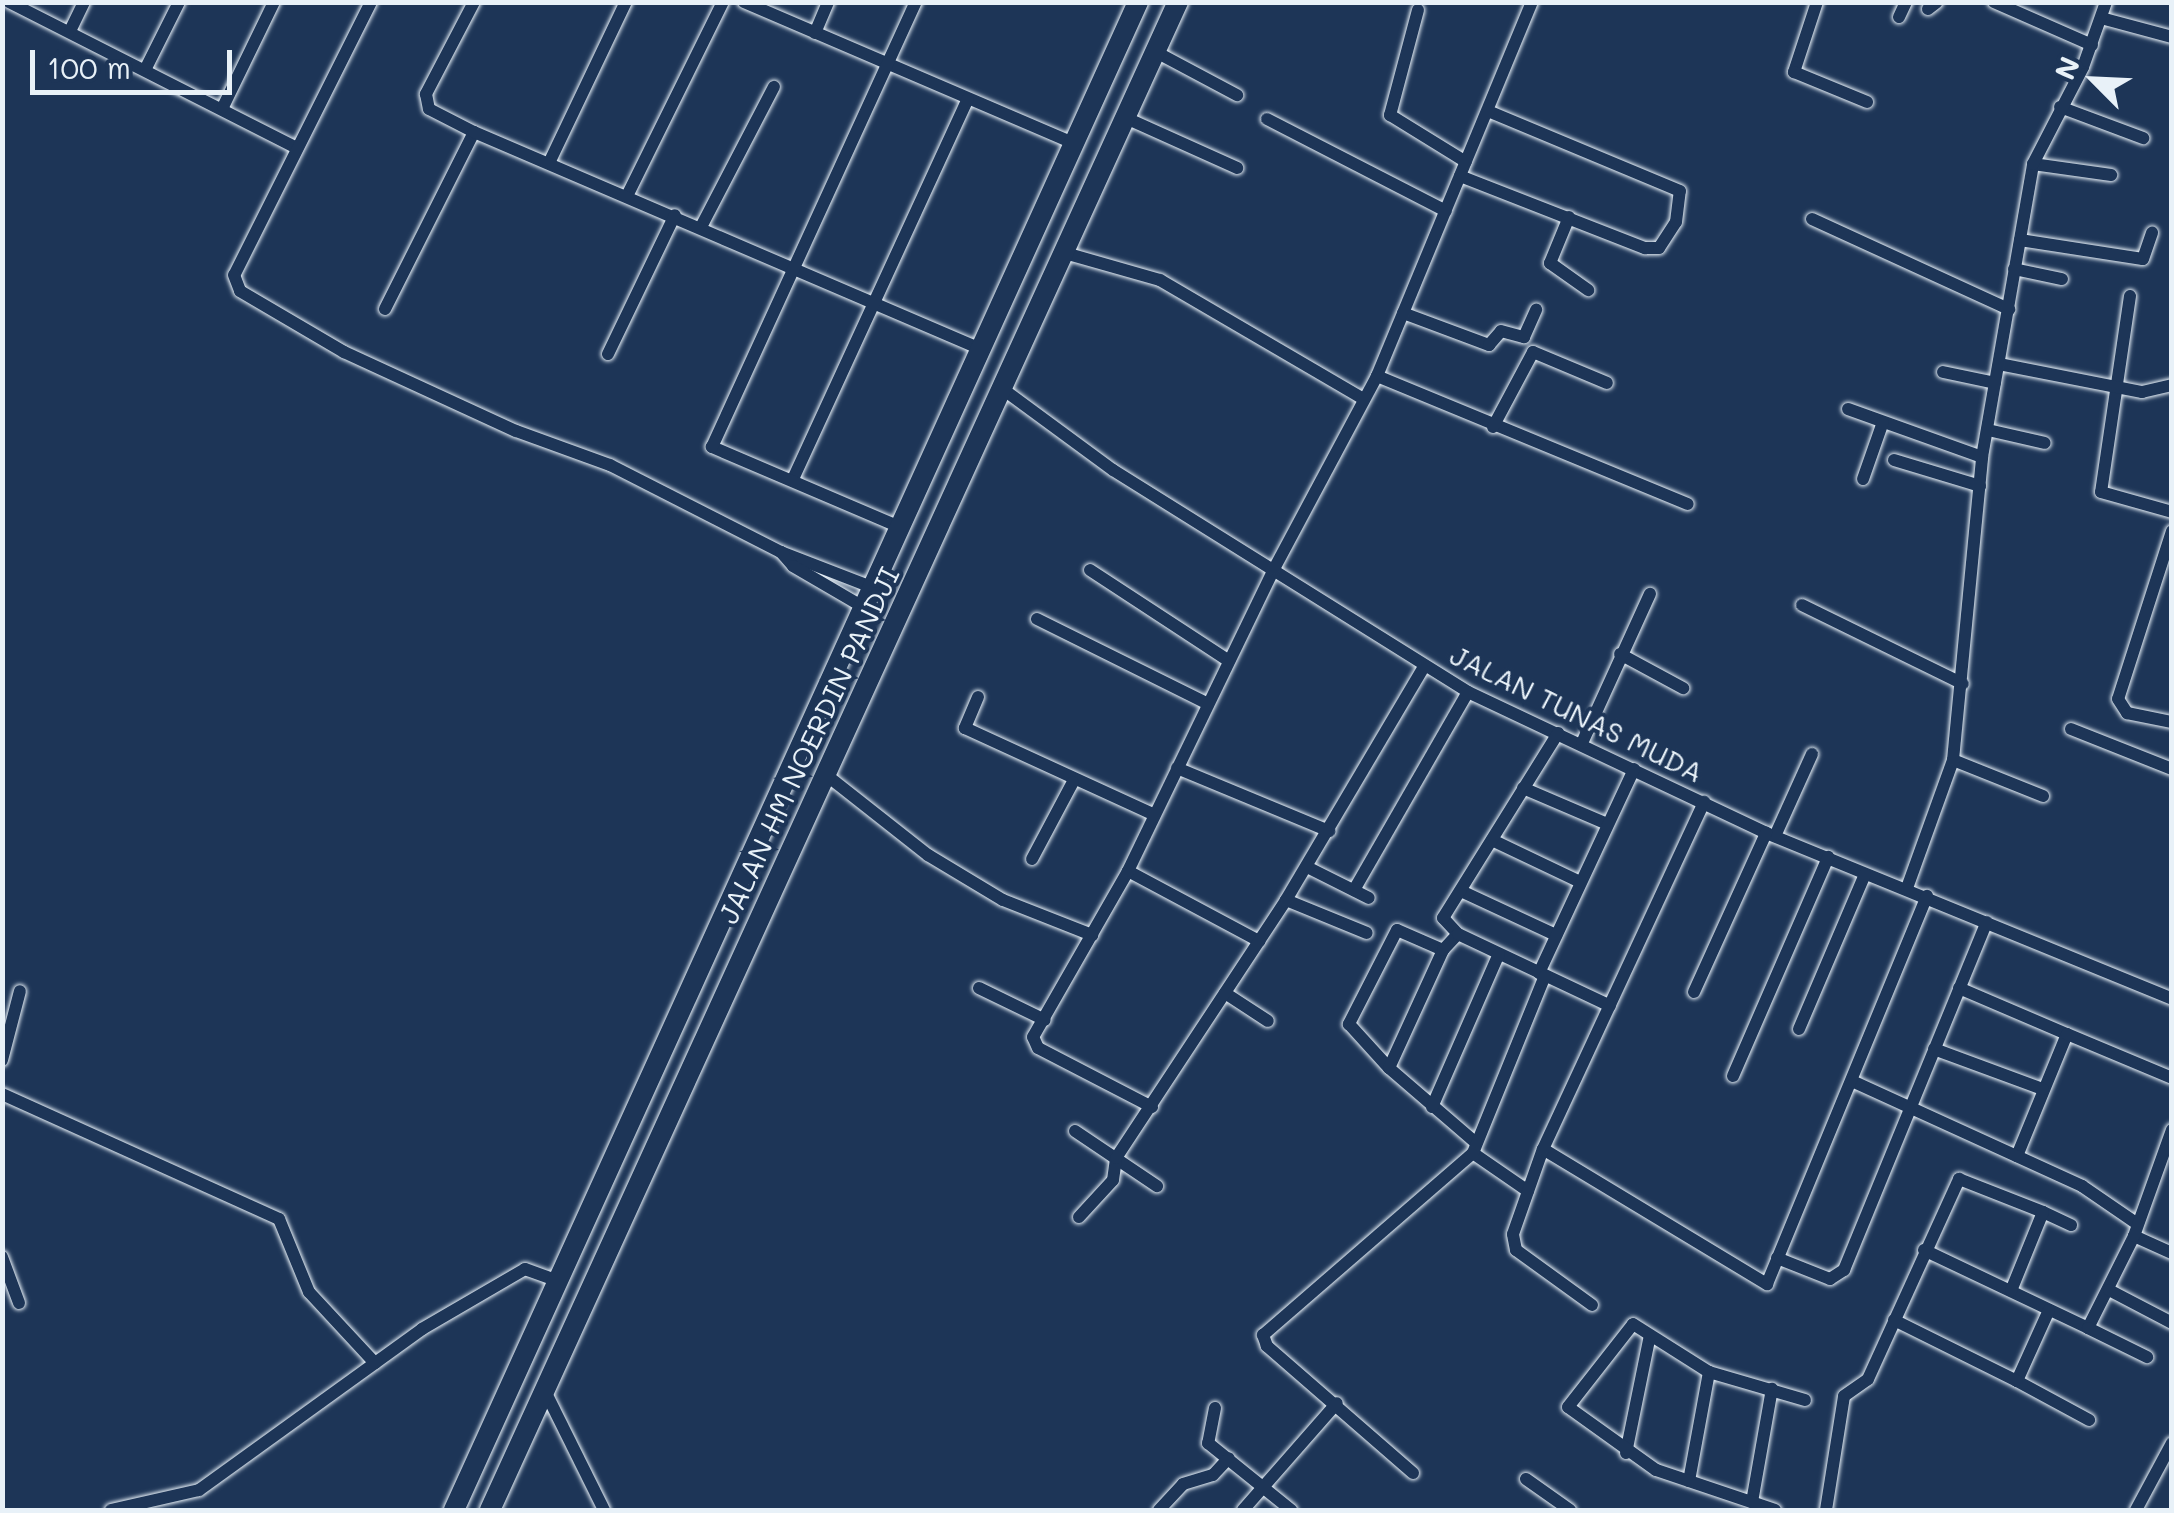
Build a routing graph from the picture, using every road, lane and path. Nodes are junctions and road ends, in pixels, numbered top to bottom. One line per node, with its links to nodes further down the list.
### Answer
1 (9, 2): 22 (street)
2 (84, 2): 22 (street)
3 (179, 2): 28 (street)
4 (274, 2): 34 (street)
5 (371, 2): 41 (street)
6 (474, 2): 38 (street)
7 (626, 2): 42 (street)
8 (722, 2): 48 (street)
9 (744, 2): 23 (street)
10 (828, 2): 23 (street)
11 (916, 2): 27 (street)
12 (1138, 2): 40 (main road, JALAN HM NOERDIN PANDJI)
13 (1178, 2): 26 (main road, JALAN HM NOERDIN PANDJI)
14 (1532, 2): 35 (street)
15 (1817, 2): 32 (street)
16 (1906, 2): 20 (street)
17 (1994, 2): 25 (street)
18 (2106, 2): 21 (street)
19 (1418, 10): 43 (street)
20 (1899, 17)
21 (2100, 18): 24 (street); 25 (street)
22 (70, 32): 28 (street)
23 (815, 33): 27 (street)
24 (2172, 37)
25 (2092, 45): 33 (street)
26 (1156, 52): 30 (street); 36 (main road, JALAN HM NOERDIN PANDJI)
27 (888, 64): 31 (street); 58 (street)
28 (146, 68): 34 (street)
29 (774, 87): 53 (street)
30 (1237, 95)
31 (968, 100): 40 (street); 62 (street)
32 (1867, 102)
33 (2060, 107): 39 (street); 44 (street)
34 (223, 108): 41 (street)
35 (1488, 111): 43 (street); 51 (street)
36 (1126, 118): 45 (street); 56 (main road, JALAN HM NOERDIN PANDJI)
37 (1267, 120): 49 (street)
38 (474, 132): 42 (street); 63 (street)
39 (2143, 138)
40 (1075, 144): 67 (main road, JALAN HM NOERDIN PANDJI)
41 (297, 148): 92 (street)
42 (550, 161): 48 (street)
43 (1466, 162): 47 (street)
44 (2032, 164): 46 (street); 55 (street)
45 (1238, 168)
46 (2110, 174)
47 (1460, 176): 49 (street); 51 (street)
48 (628, 194): 50 (street)
49 (1446, 211): 66 (street)
50 (675, 215): 53 (street); 68 (street)
51 (1569, 217): 60 (street)
52 (1812, 219): 64 (street)
53 (701, 227): 58 (street)
54 (2152, 233): 55 (street)
55 (2020, 240): 57 (street)
56 (1065, 253): 76 (main road, JALAN HM NOERDIN PANDJI); 77 (street)
57 (2014, 269): 59 (street); 64 (street)
58 (793, 271): 62 (street); 85 (street)
59 (2062, 279)
60 (1588, 290)
61 (2130, 296): 75 (street)
62 (870, 303): 67 (street); 85 (street)
63 (385, 309)
64 (2009, 309): 69 (street)
65 (1536, 310): 66 (street)
66 (1403, 314): 71 (street)
67 (983, 350): 90 (main road, JALAN HM NOERDIN PANDJI)
68 (608, 354)
69 (1999, 364): 72 (street); 75 (street)
70 (1943, 372): 72 (street)
71 (1377, 376): 77 (street); 80 (street)
72 (1995, 383): 81 (street)
73 (1607, 384): 80 (street)
74 (2172, 385): 75 (street)
75 (2117, 389): 89 (street)
76 (1004, 390): 94 (street, JALAN TUNAS MUDA); 118 (main road, JALAN HM NOERDIN PANDJI)
77 (1364, 399): 94 (street)
78 (1848, 409): 79 (street)
79 (1884, 422): 83 (street); 86 (street)
80 (1493, 427): 88 (street)
81 (1988, 430): 82 (street); 83 (street)
82 (2046, 443)
83 (1982, 457): 87 (street)
84 (1894, 460): 87 (street)
85 (793, 478): 90 (street)
86 (1863, 478)
87 (1980, 486): 104 (street)
88 (1688, 504)
89 (2172, 512)
90 (902, 528): 96 (main road, JALAN HM NOERDIN PANDJI)
91 (2172, 531): 93 (street)
92 (781, 552): 96 (street); 99 (street)
93 (2169, 554): 109 (street)
94 (1274, 569): 102 (street); 103 (street, JALAN TUNAS MUDA)
95 (1090, 570): 102 (street)
96 (874, 588): 99 (main road, JALAN HM NOERDIN PANDJI)
97 (1650, 594): 101 (street)
98 (1802, 606): 104 (street)
99 (865, 608): 187 (main road, JALAN HM NOERDIN PANDJI)
100 (1037, 619): 108 (street)
101 (1620, 654): 105 (street); 112 (street)
102 (1228, 661): 108 (street)
103 (1424, 667): 106 (street, JALAN TUNAS MUDA); 125 (street)
104 (1964, 684): 114 (street)
105 (1682, 688)
106 (1468, 692): 111 (street, JALAN TUNAS MUDA); 135 (street)
107 (978, 697): 119 (street)
108 (1208, 704): 115 (street)
109 (2172, 722)
110 (2071, 729): 116 (street)
111 (1558, 733): 112 (street, JALAN TUNAS MUDA); 120 (street)
112 (1582, 742): 117 (street, JALAN TUNAS MUDA)
113 (1812, 754): 126 (street)
114 (1952, 760): 121 (street); 134 (street)
115 (1176, 768): 123 (street); 125 (street)
116 (2172, 769)
117 (1634, 770): 122 (street, JALAN TUNAS MUDA); 124 (street)
118 (824, 774): 143 (street); 202 (main road, JALAN HM NOERDIN PANDJI)
119 (1072, 782): 123 (street); 129 (street)
120 (1523, 788): 124 (street); 127 (street)
121 (2043, 796)
122 (1704, 802): 126 (street, JALAN TUNAS MUDA); 155 (street)
123 (1153, 814): 131 (street)
124 (1607, 824): 133 (street)
125 (1329, 831): 130 (street)
126 (1770, 834): 128 (street, JALAN TUNAS MUDA); 152 (street)
127 (1492, 840): 133 (street); 136 (street)
128 (1828, 857): 132 (street, JALAN TUNAS MUDA); 163 (street)
129 (1032, 859)
130 (1307, 867): 135 (street); 139 (street)
131 (1128, 871): 143 (street); 145 (street)
132 (1865, 874): 134 (street, JALAN TUNAS MUDA); 158 (street)
133 (1580, 882): 144 (street)
134 (1908, 888): 137 (street, JALAN TUNAS MUDA)
135 (1354, 890): 138 (street)
136 (1461, 891): 142 (street); 144 (street)
137 (1927, 896): 140 (street, JALAN TUNAS MUDA); 165 (street)
138 (1368, 898)
139 (1286, 900): 141 (street); 145 (street)
140 (1987, 922): 150 (street); 154 (street, JALAN TUNAS MUDA)
141 (1367, 933)
142 (1458, 934): 146 (street); 147 (street)
143 (1092, 935): 156 (street)
144 (1556, 935): 148 (street)
145 (1259, 941): 153 (street)
146 (1443, 950): 162 (street); 162 (street)
147 (1499, 954): 148 (street); 170 (street)
148 (1542, 975): 155 (street); 173 (street)
149 (979, 988): 156 (street)
150 (1959, 988): 159 (street); 160 (street)
151 (20, 991): 161 (street)
152 (1694, 992)
153 (1225, 994): 157 (street); 169 (street)
154 (2172, 999)
155 (1610, 1006): 174 (street)
156 (1045, 1020): 169 (street)
157 (1268, 1021)
158 (1799, 1029)
159 (2067, 1034): 164 (street); 166 (street)
160 (1934, 1049): 166 (street); 168 (street)
161 (2, 1060)
162 (1389, 1068): 170 (street)
163 (1733, 1076)
164 (2172, 1078)
165 (1852, 1081): 168 (street); 186 (street)
166 (2044, 1090): 175 (street)
167 (2, 1094): 198 (street)
168 (1911, 1106): 175 (street); 186 (street)
169 (1152, 1107): 176 (street)
170 (1432, 1107): 173 (street)
171 (2172, 1130): 182 (street)
172 (1075, 1131): 176 (street)
173 (1474, 1148): 178 (street); 204 (street)
174 (1544, 1149): 178 (street); 186 (street)
175 (2016, 1156): 182 (street)
176 (1116, 1158): 177 (street); 180 (street)
177 (1157, 1186)
178 (1528, 1191): 191 (street)
179 (2044, 1212): 181 (street); 183 (street); 189 (street)
180 (1080, 1217)
181 (2072, 1225)
182 (2135, 1230): 184 (street); 188 (street)
183 (1924, 1250): 189 (street); 193 (street)
184 (2172, 1253)
185 (2, 1257): 190 (street)
186 (1777, 1258)
187 (558, 1281): 198 (street); 216 (main road, JALAN HM NOERDIN PANDJI)
188 (2109, 1290): 194 (street); 195 (street)
189 (2011, 1291): 192 (street)
190 (19, 1303)
191 (1592, 1305)
192 (2049, 1310): 195 (street); 200 (street)
193 (1894, 1320): 200 (street); 224 (street)
194 (2172, 1323)
195 (2088, 1328): 197 (street)
196 (1650, 1335): 199 (street); 208 (street); 208 (street)
197 (2147, 1358)
198 (375, 1362): 215 (street)
199 (1709, 1372): 201 (street); 212 (street)
200 (2016, 1381): 206 (street)
201 (1772, 1389): 203 (street); 214 (street)
202 (544, 1390): 217 (main road, JALAN HM NOERDIN PANDJI); 218 (street)
203 (1805, 1400)
204 (1337, 1403): 210 (street); 213 (street)
205 (1215, 1408): 209 (street)
206 (2088, 1420)
207 (2170, 1451): 225 (street)
208 (1626, 1453): 212 (street)
209 (1229, 1458): 213 (street); 219 (street)
210 (1414, 1473)
211 (1526, 1480): 222 (street)
212 (1689, 1481): 214 (street)
213 (1266, 1484): 220 (street); 221 (street)
214 (1752, 1502): 223 (street)
215 (111, 1510)
216 (454, 1510)
217 (490, 1510)
218 (604, 1510)
219 (1159, 1510)
220 (1244, 1510)
221 (1291, 1510)
222 (1570, 1510)
223 (1775, 1510)
224 (1826, 1510)
225 (2136, 1510)

